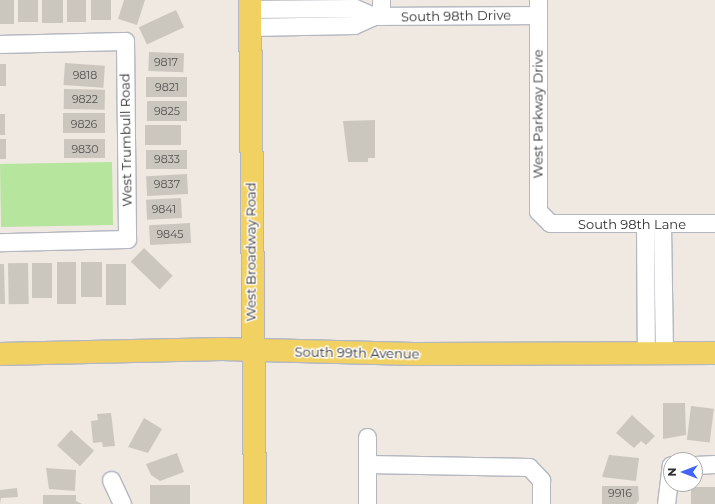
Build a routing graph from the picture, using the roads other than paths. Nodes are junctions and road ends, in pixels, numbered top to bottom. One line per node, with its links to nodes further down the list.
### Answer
1 (538, 7): 2 (street, South 98th Drive); 5 (street, West Parkway Drive)
2 (378, 11): 3 (street, South 98th Drive)
3 (250, 12): 10 (main road, West Broadway Road)
4 (0, 44): 9 (street, West Trumbull Road)
5 (550, 223): 7 (street, South 98th Lane)
6 (715, 223): 8 (street, South 98th Lane)
7 (645, 225): 8 (street, South 98th Lane); 13 (street)
8 (662, 225): 13 (street)
9 (0, 242)
10 (252, 350): 12 (main road, South 99th Avenue); 13 (main road, South 99th Avenue); 21 (main road, West Broadway Road)
11 (715, 353): 13 (main road, South 99th Avenue)
12 (0, 354)
13 (655, 354)
14 (367, 437): 15 (street)
15 (367, 464): 22 (street); 23 (street)
16 (715, 464): 17 (street)
17 (703, 465)
18 (111, 480): 20 (street)
19 (668, 492): 24 (street)
20 (122, 504)
21 (255, 504)
22 (367, 504)
23 (541, 504)
24 (666, 504)

